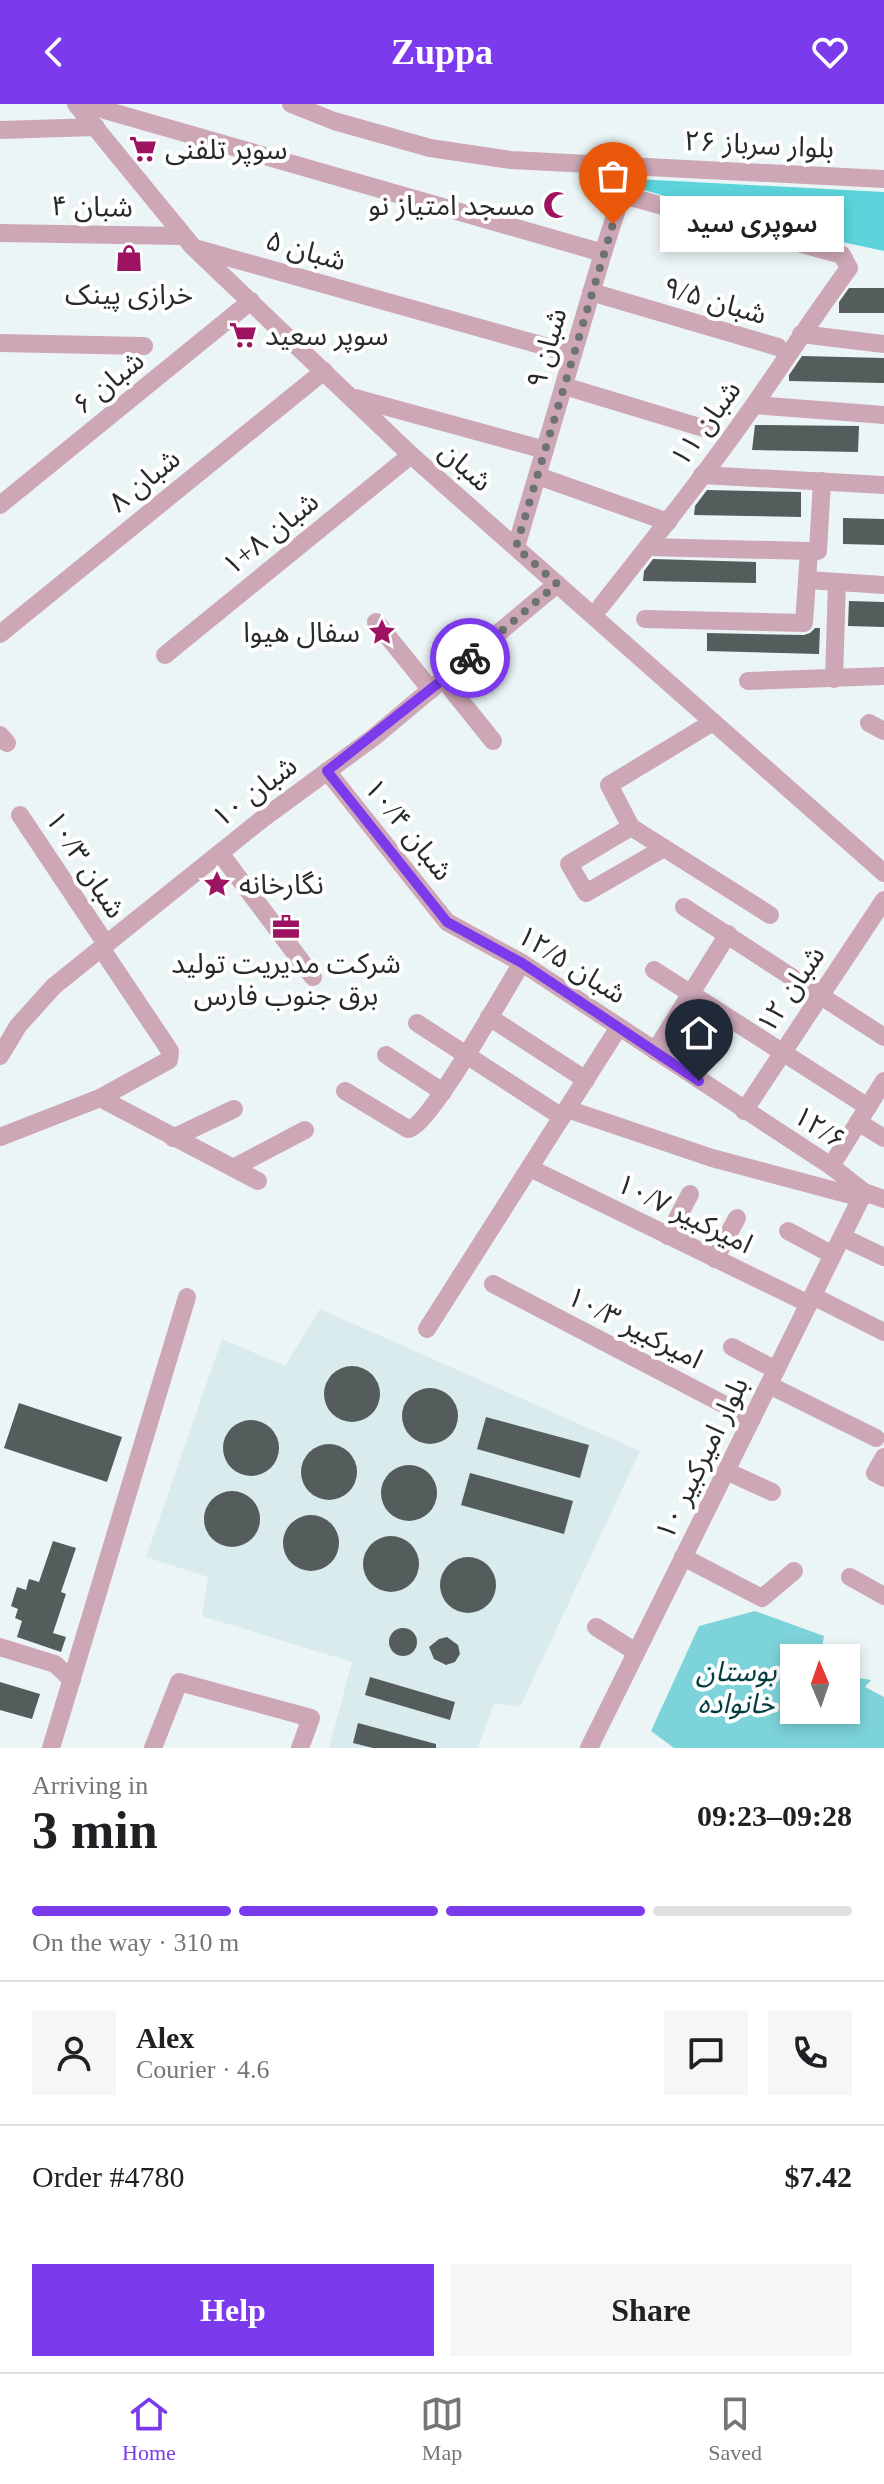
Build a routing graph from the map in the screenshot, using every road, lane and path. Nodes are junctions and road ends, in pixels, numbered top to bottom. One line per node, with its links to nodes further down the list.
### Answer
1 (76, 104): 4 (street, شبان)
2 (84, 104): 11 (street)
3 (291, 104): 6 (street, ۲۶ بلوار سرباز)
4 (96, 127): 5 (street); 10 (street, شبان)
5 (0, 130)
6 (631, 166): 7 (street, ۲۶ بلوار سرباز); 8 (street, ۹ شبان)
7 (884, 179)
8 (623, 195): 11 (street, ۹ شبان); 14 (street, ۱۱ شبان)
9 (0, 233): 10 (street, ۴ شبان)
10 (188, 241): 13 (street, شبان); 19 (street, ۵ شبان)
11 (603, 253): 12 (street, ۹ شبان)
12 (591, 292): 18 (street, ۹/۵ شبان); 19 (street, ۹ شبان)
13 (251, 301): 20 (street, شبان); 32 (street, ۶ شبان)
14 (801, 334): 16 (street); 23 (street, ۱۱ شبان)
15 (0, 343): 17 (street)
16 (884, 344)
17 (144, 346)
18 (778, 347)
19 (573, 354): 21 (street, ۹ شبان)
20 (324, 371): 22 (street, شبان); 44 (street, ۸ شبان)
21 (564, 386): 25 (street); 26 (street, ۹ شبان)
22 (352, 397): 26 (street); 27 (street, شبان)
23 (754, 405): 24 (street); 28 (street, ۱۱ شبان)
24 (884, 415)
25 (713, 431)
26 (545, 450): 29 (street, ۹ شبان)
27 (411, 455): 34 (street, شبان); 45 (street, ۱+۸ شبان)
28 (702, 475): 30 (street); 33 (street, ۱۱ شبان)
29 (538, 476): 33 (street); 34 (street, ۹ شبان)
30 (822, 481): 31 (street); 36 (street)
31 (884, 485)
32 (1, 503)
33 (668, 522): 35 (street, ۱۱ شبان)
34 (516, 547): 39 (street, شبان)
35 (648, 547): 36 (street); 41 (street, ۱۱ شبان)
36 (809, 551): 37 (street)
37 (807, 580): 38 (street); 42 (street)
38 (837, 582): 40 (street); 47 (street)
39 (557, 584): 49 (street, ۱۰ شبان); 50 (street, شبان)
40 (884, 585)
41 (601, 606)
42 (645, 619)
43 (376, 622): 49 (street)
44 (0, 634)
45 (165, 655)
46 (884, 676): 47 (street)
47 (834, 679): 48 (street)
48 (748, 681)
49 (438, 685): 51 (street); 52 (street, ۱۰ شبان)
50 (713, 722): 54 (street); 58 (street, شبان)
51 (493, 741)
52 (327, 771): 57 (street, ۱۰ شبان); 62 (street, ۱۰/۴ شبان)
53 (20, 815): 64 (street, ۱۰/۳ شبان)
54 (631, 827): 56 (street); 56 (street)
55 (884, 847): 58 (street)
56 (664, 848): 61 (street)
57 (220, 853): 64 (street, ۱۰ شبان); 67 (street)
58 (879, 869)
59 (884, 900): 69 (street, ۱۲ شبان)
60 (684, 907): 63 (street)
61 (770, 915)
62 (447, 922): 65 (street, ۱۲/۵ شبان)
63 (728, 934): 68 (street); 69 (street)
64 (103, 946): 78 (street, ۱۰ شبان); 83 (street, ۱۰/۳ شبان)
65 (522, 963): 70 (street); 72 (street, ۱۲/۵ شبان)
66 (654, 970): 68 (street)
67 (313, 977)
68 (692, 994): 74 (street); 75 (street)
69 (820, 995): 73 (street); 75 (street, ۱۲ شبان)
70 (489, 1017): 76 (street); 79 (street)
71 (417, 1023): 76 (street)
72 (619, 1027): 74 (street, ۱۲/۵ شبان); 79 (street)
73 (884, 1037)
74 (655, 1051): 85 (street, ۱۲/۵ شبان)
75 (781, 1052): 85 (street, ۱۲ شبان); 87 (street)
76 (466, 1054): 82 (street); 86 (street)
77 (386, 1055): 82 (street)
78 (0, 1056)
79 (586, 1080): 86 (street)
80 (883, 1086): 87 (street)
81 (345, 1091): 82 (street)
82 (443, 1092)
83 (100, 1098): 89 (street); 90 (street)
84 (234, 1109): 90 (street)
85 (744, 1111): 92 (street, ۱۲/۶)
86 (564, 1113): 97 (street); 109 (street)
87 (863, 1114): 91 (street); 92 (street)
88 (305, 1130): 93 (street)
89 (0, 1137)
90 (173, 1138): 93 (street)
91 (884, 1138)
92 (831, 1166): 97 (street, ۱۲/۶)
93 (233, 1168): 95 (street)
94 (536, 1171): 101 (street, ۱۰/۷ امیرکبیر)
95 (258, 1181)
96 (690, 1194): 101 (street)
97 (863, 1195): 98 (street); 102 (street, ۱۰ بلوار امیرکبیر)
98 (884, 1199)
99 (737, 1218): 105 (street)
100 (788, 1231): 103 (street)
101 (668, 1236): 105 (street, ۱۰/۷ امیرکبیر)
102 (842, 1237): 103 (street, ۱۰ بلوار امیرکبیر); 104 (street)
103 (833, 1255): 108 (street, ۱۰ بلوار امیرکبیر)
104 (884, 1257)
105 (715, 1259): 108 (street, ۱۰/۷ امیرکبیر)
106 (493, 1284): 113 (street, ۱۰/۳ امیرکبیر)
107 (187, 1297): 124 (street)
108 (811, 1300): 110 (street, ۱۰/۷ امیرکبیر); 112 (street, ۱۰ بلوار امیرکبیر)
109 (427, 1329)
110 (884, 1332)
111 (732, 1347): 112 (street)
112 (772, 1377): 113 (street, ۱۰ بلوار امیرکبیر); 114 (street)
113 (752, 1419): 115 (street, ۱۰ بلوار امیرکبیر)
114 (876, 1438)
115 (726, 1471): 116 (street); 117 (street, ۱۰ بلوار امیرکبیر)
116 (772, 1492)
117 (683, 1557): 118 (street); 123 (street, ۱۰ بلوار امیرکبیر)
118 (794, 1571)
119 (850, 1577): 120 (street)
120 (884, 1596)
121 (596, 1627): 123 (street)
122 (0, 1647): 124 (street)
123 (636, 1652): 128 (street, ۱۰ بلوار امیرکبیر)
124 (72, 1680): 125 (street)
125 (51, 1748)
126 (153, 1748): 127 (street)
127 (300, 1748)
128 (589, 1748)

